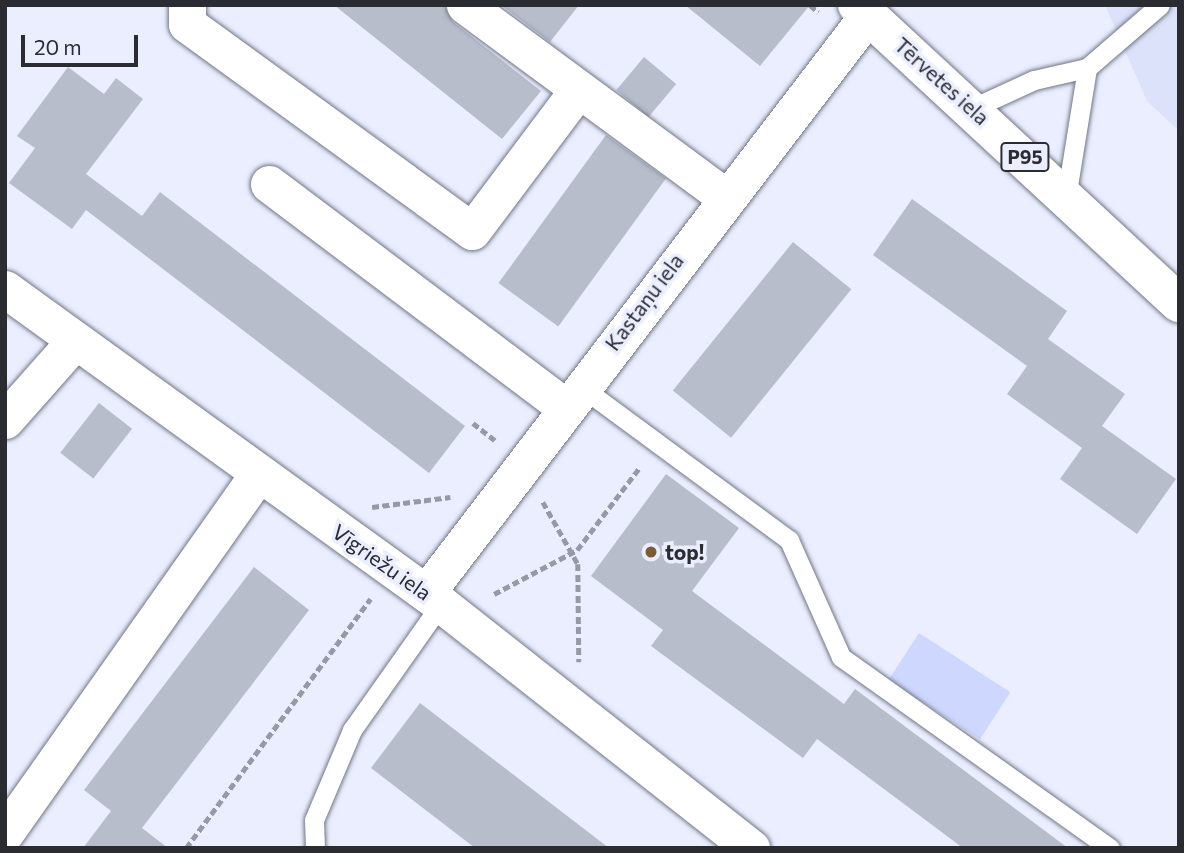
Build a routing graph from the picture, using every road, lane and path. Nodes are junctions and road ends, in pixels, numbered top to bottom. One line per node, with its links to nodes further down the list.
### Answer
1 (187, 5): 6 (street)
2 (465, 5): 6 (street)
3 (1160, 5): 5 (lane)
4 (862, 10): 7 (main road, Tērvetes iela / P95); 9 (street, Kastaņu iela)
5 (1087, 68): 7 (lane); 10 (lane)
6 (579, 90): 9 (street)
7 (973, 108): 10 (main road, Tērvetes iela / P95)
8 (269, 184): 14 (street)
9 (724, 196): 14 (street, Kastaņu iela)
10 (1066, 198): 12 (main road, Tērvetes iela / P95)
11 (5, 289): 13 (street, Vīgriežu iela)
12 (1179, 303)
13 (75, 341): 15 (street); 17 (street, Vīgriežu iela)
14 (572, 396): 16 (lane); 18 (street, Kastaņu iela)
15 (5, 420)
16 (658, 444): 20 (path); 29 (lane)
17 (258, 475): 21 (street, Vīgriežu iela); 25 (street)
18 (519, 489): 19 (path); 20 (path); 23 (street, Kastaņu iela)
19 (362, 510)
20 (573, 552): 22 (path); 24 (path)
21 (393, 569): 23 (street, Vīgriežu iela); 26 (path)
22 (494, 594)
23 (434, 598): 27 (lane); 28 (street, Vīgriežu iela)
24 (579, 663)
25 (5, 833)
26 (186, 848)
27 (315, 848)
28 (751, 848)
29 (1110, 848)

